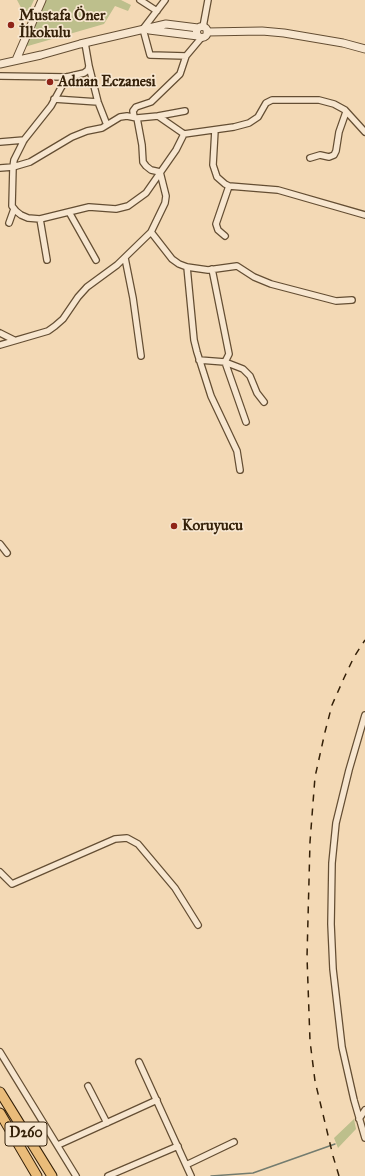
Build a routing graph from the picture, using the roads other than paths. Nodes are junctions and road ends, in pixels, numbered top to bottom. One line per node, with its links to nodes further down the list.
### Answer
1 (42, 0): 11 (street)
2 (140, 0): 5 (street)
3 (165, 0): 5 (street)
4 (208, 0): 7 (street)
5 (157, 10): 6 (street)
6 (143, 29): 7 (street); 8 (street); 10 (street)
7 (202, 32): 9 (street); 10 (street)
8 (85, 43): 11 (street); 13 (street)
9 (365, 49)
10 (186, 56): 21 (street)
11 (16, 60): 12 (street)
12 (0, 64)
13 (89, 66): 15 (street); 17 (street)
14 (0, 76): 15 (street)
15 (66, 77): 16 (street)
16 (54, 99): 17 (street); 26 (street)
17 (98, 102): 22 (street)
18 (185, 111): 20 (street)
19 (346, 112): 23 (street); 24 (street); 28 (street)
20 (158, 116): 21 (street); 25 (street)
21 (136, 117): 22 (street); 31 (street)
22 (108, 125): 29 (street)
23 (215, 130): 25 (street); 32 (street)
24 (365, 132)
25 (184, 134): 31 (street)
26 (24, 140): 27 (street); 29 (street)
27 (0, 142)
28 (310, 158)
29 (13, 167): 30 (street); 33 (street)
30 (0, 168)
31 (160, 172): 34 (street); 38 (street)
32 (229, 186): 35 (street); 39 (street)
33 (14, 208): 36 (street); 37 (street)
34 (69, 212): 36 (street); 42 (street)
35 (365, 214)
36 (40, 220): 41 (street)
37 (9, 223)
38 (151, 232): 40 (street); 43 (street)
39 (225, 236)
40 (125, 258): 47 (street); 49 (street)
41 (47, 260)
42 (96, 260)
43 (187, 268): 44 (street); 50 (street)
44 (212, 269): 45 (street); 51 (street)
45 (352, 300)
46 (0, 333): 47 (street)
47 (14, 340): 48 (street)
48 (0, 345)
49 (141, 356)
50 (199, 360): 51 (street); 54 (street)
51 (225, 362): 52 (street); 53 (street)
52 (264, 402)
53 (246, 422)
54 (240, 470)
55 (0, 544): 56 (street)
56 (7, 553)
57 (365, 715): 67 (street)
58 (0, 872): 59 (street)
59 (198, 925)
60 (0, 1052): 71 (street)
61 (139, 1062): 64 (street)
62 (88, 1086): 68 (street)
63 (0, 1092): 75 (highway, D260)
64 (157, 1100): 68 (street); 72 (street)
65 (365, 1110): 67 (street)
66 (0, 1113): 74 (highway, D260)
67 (359, 1119): 69 (street)
68 (107, 1122): 71 (street)
69 (365, 1138)
70 (234, 1142): 73 (street)
71 (58, 1146): 76 (street)
72 (178, 1146): 73 (street); 77 (street)
73 (186, 1165): 78 (street)
74 (37, 1176)
75 (52, 1176)
76 (76, 1176)
77 (108, 1176)
78 (191, 1176)

